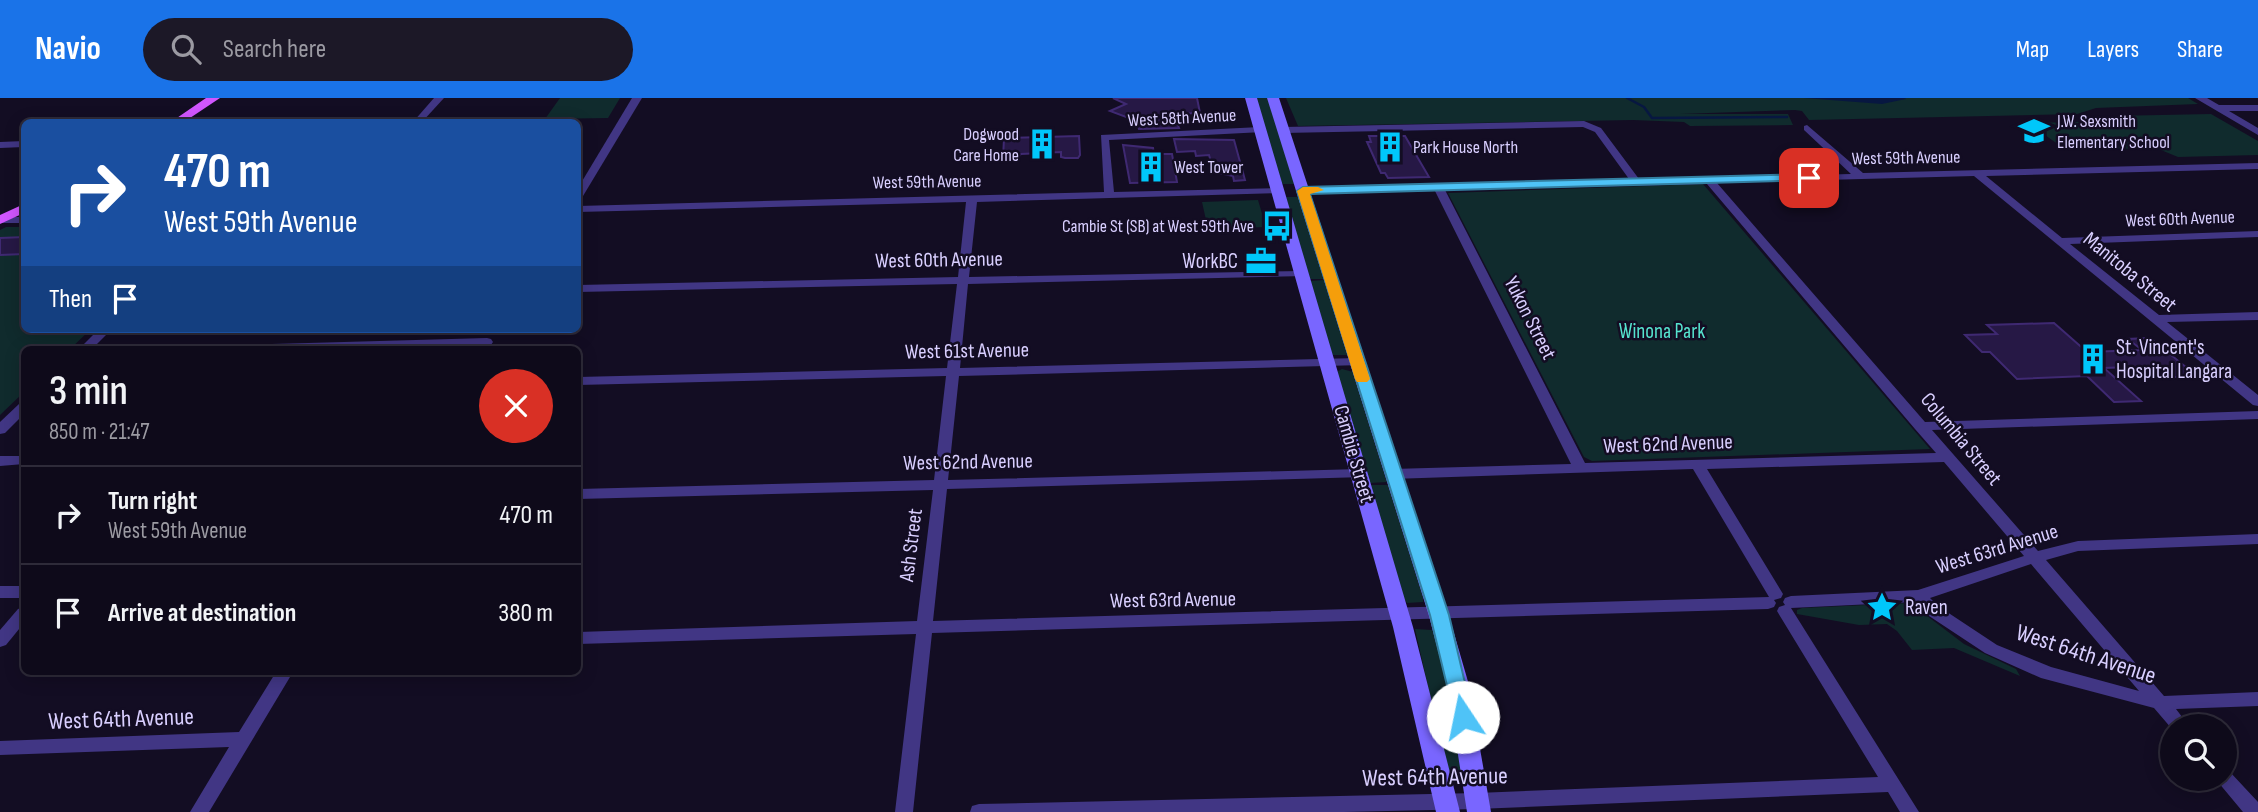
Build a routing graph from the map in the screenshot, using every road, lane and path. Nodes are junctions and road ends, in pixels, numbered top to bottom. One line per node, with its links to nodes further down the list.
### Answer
1 (214, 98): 9 (main road)
2 (439, 98): 10 (street)
3 (637, 98): 23 (street)
4 (1251, 98): 12 (main road, Cambie Street)
5 (1273, 98): 13 (main road, Cambie Street)
6 (2200, 98): 7 (street)
7 (2218, 108): 8 (street); 14 (street)
8 (2258, 108)
9 (182, 119)
10 (420, 119)
11 (1807, 128): 19 (street)
12 (1261, 130): 24 (main road, Cambie Street); 25 (street, West 58th Avenue)
13 (1283, 130): 21 (street); 24 (main road, Cambie Street)
14 (2258, 132)
15 (0, 145): 16 (street)
16 (21, 145)
17 (2258, 166): 18 (street, West 59th Avenue)
18 (1977, 173): 19 (street, West 59th Avenue); 32 (street, Manitoba Street)
19 (1860, 176): 20 (street, West 59th Avenue)
20 (1709, 180): 21 (street, West 59th Avenue); 47 (street, Columbia Street)
21 (1637, 183): 22 (street, West 59th Avenue)
22 (1439, 188): 24 (street, West 59th Avenue); 53 (street, Yukon Street)
23 (581, 191)
24 (1286, 191): 25 (street, West 59th Avenue); 33 (main road, Cambie Street); 40 (main road, Cambie Street)
25 (1109, 195): 26 (street, West 59th Avenue)
26 (971, 199): 27 (street, West 59th Avenue); 34 (street, Ash Street)
27 (581, 209)
28 (21, 210): 29 (main road)
29 (0, 220): 30 (street)
30 (21, 220)
31 (2258, 234): 32 (street, West 60th Avenue)
32 (2061, 240): 37 (street, Manitoba Street)
33 (1302, 274): 34 (street, West 60th Avenue); 41 (main road, Cambie Street)
34 (964, 279): 35 (street, West 60th Avenue); 42 (street, Ash Street)
35 (581, 289)
36 (2258, 316): 37 (street)
37 (2156, 318): 44 (street, Manitoba Street)
38 (102, 333): 39 (street)
39 (88, 346)
40 (1357, 362): 41 (street, West 61st Avenue); 55 (main road, Cambie Street)
41 (1328, 363): 42 (street, West 61st Avenue); 54 (main road, Cambie Street)
42 (954, 370): 43 (street, West 61st Avenue); 56 (street, Ash Street)
43 (581, 381)
44 (2258, 402)
45 (21, 410): 48 (street)
46 (2258, 415): 47 (street)
47 (1920, 426): 49 (street, Columbia Street)
48 (0, 430)
49 (1945, 457): 52 (street, West 62nd Avenue); 59 (street, Columbia Street)
50 (21, 460): 51 (street)
51 (0, 461)
52 (1697, 464): 53 (street, West 62nd Avenue); 63 (street)
53 (1580, 468): 55 (street, West 62nd Avenue)
54 (1359, 474): 56 (street, West 62nd Avenue); 66 (main road, Cambie Street)
55 (1392, 474): 64 (main road, Cambie Street)
56 (941, 483): 57 (street, West 62nd Avenue); 67 (street, Ash Street)
57 (581, 494)
58 (2258, 539): 59 (street, West 63rd Avenue)
59 (2033, 558): 62 (street, West 63rd Avenue); 72 (street, Columbia Street)
60 (0, 592): 61 (street)
61 (21, 592)
62 (1918, 596): 63 (street, West 63rd Avenue); 72 (street, West 64th Avenue)
63 (1780, 602): 64 (street, West 63rd Avenue); 76 (street)
64 (1439, 615): 66 (street, West 63rd Avenue); 79 (main road, Cambie Street)
65 (21, 616): 69 (street)
66 (1400, 616): 67 (street, West 63rd Avenue); 78 (main road, Cambie Street)
67 (925, 625): 68 (street, West 63rd Avenue); 81 (street, Ash Street)
68 (581, 638)
69 (0, 641)
70 (283, 675): 74 (street)
71 (2258, 699): 72 (street, West 64th Avenue)
72 (2160, 703): 73 (street, Columbia Street)
73 (2170, 714)
74 (244, 739): 75 (street, West 64th Avenue); 80 (street)
75 (0, 748)
76 (1892, 783): 79 (street, West 64th Avenue); 83 (street)
77 (2236, 791): 84 (street)
78 (1446, 807): 79 (street, West 64th Avenue); 82 (street, West 64th Avenue)
79 (1478, 807)
80 (199, 812)
81 (904, 812)
82 (979, 812)
83 (1910, 812)
84 (2255, 812)

